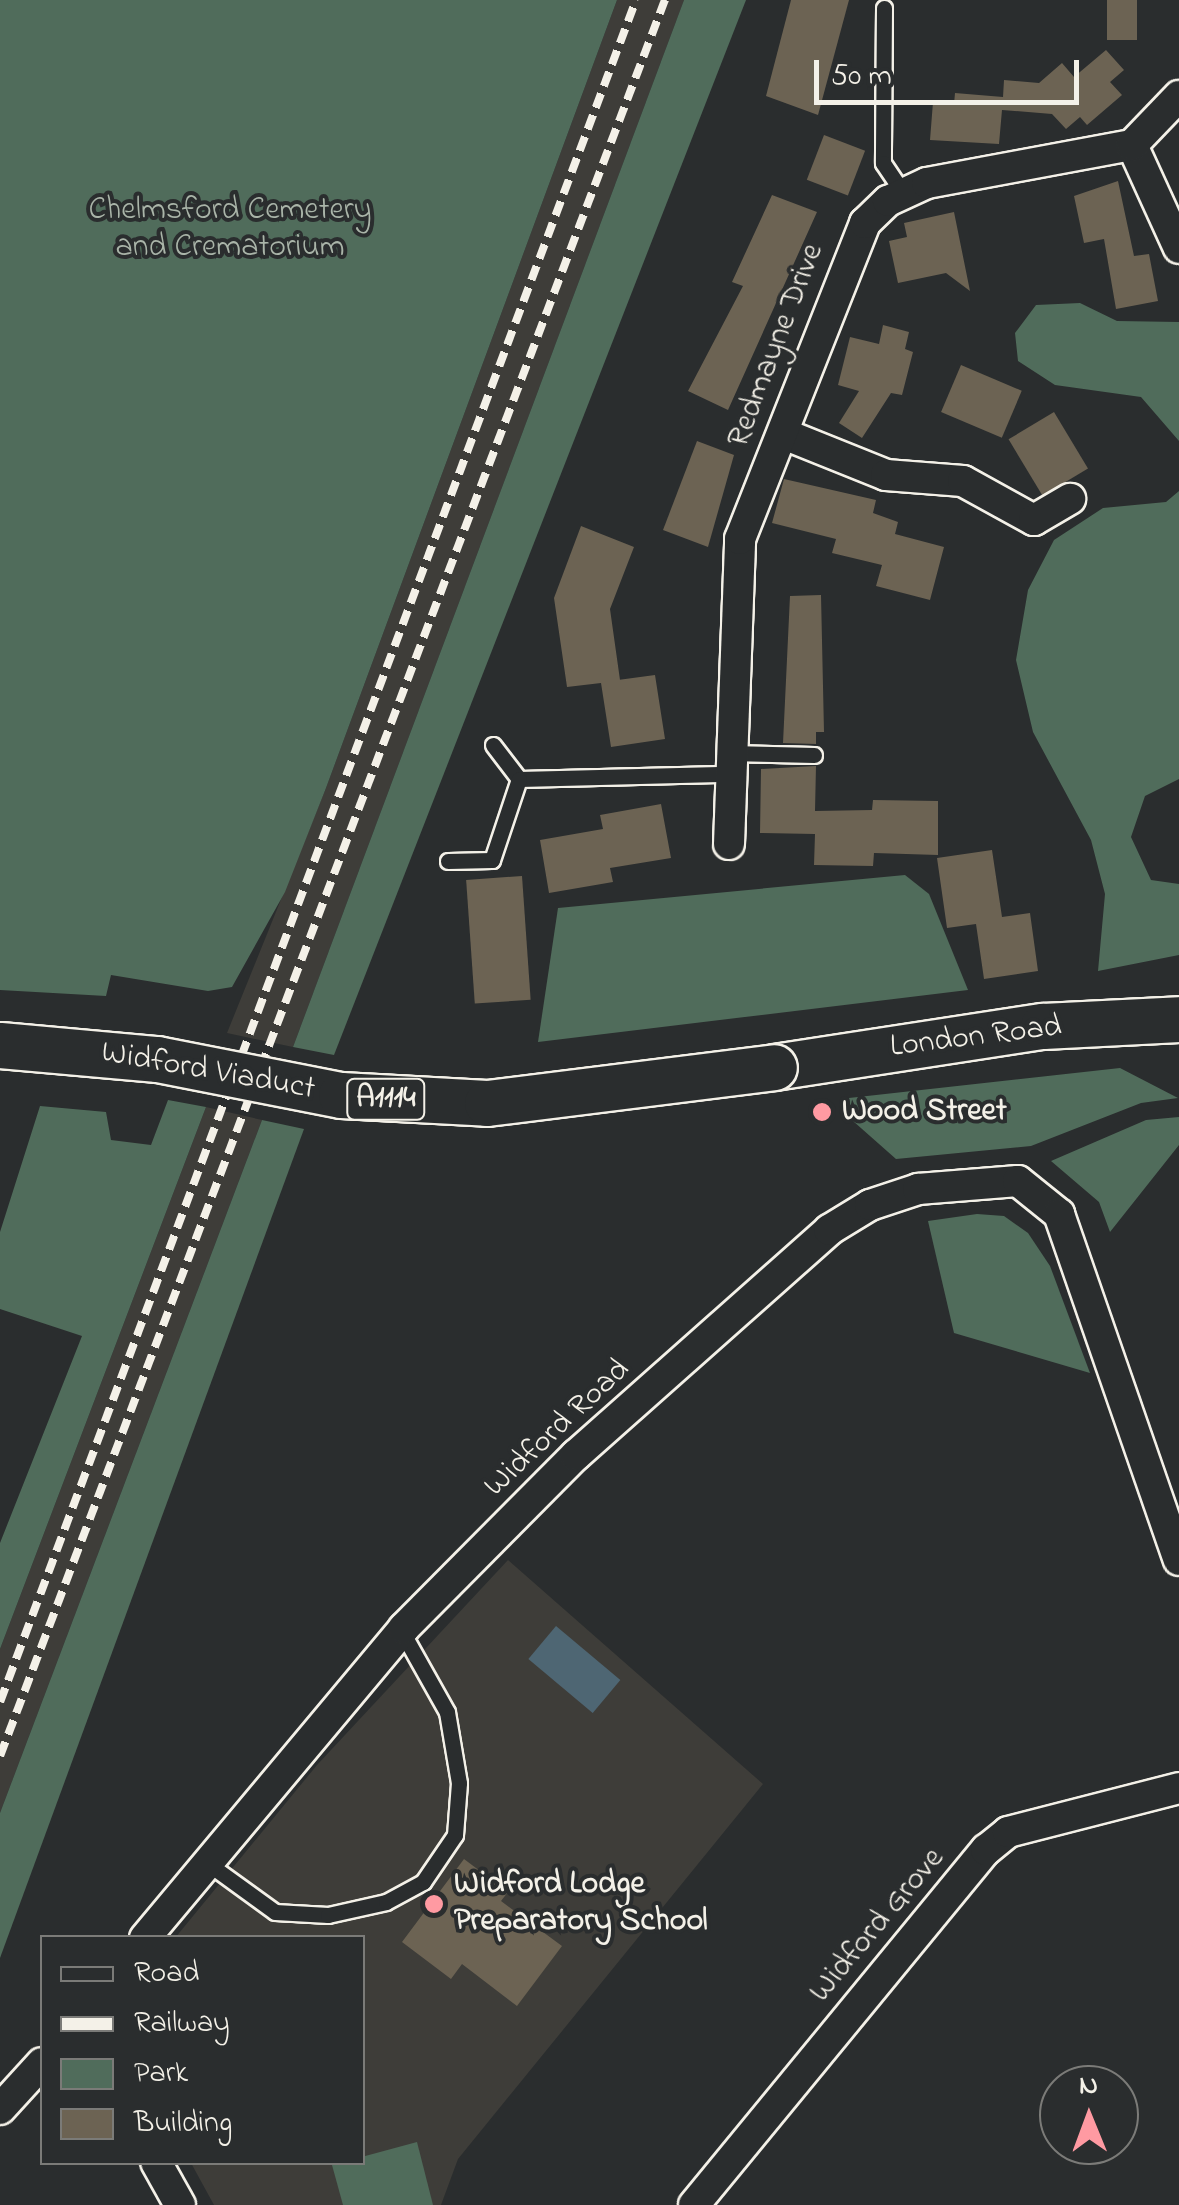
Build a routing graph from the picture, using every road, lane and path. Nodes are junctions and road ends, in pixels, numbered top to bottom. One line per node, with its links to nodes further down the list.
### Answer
1 (884, 8): 4 (lane)
2 (1179, 96): 3 (street)
3 (1132, 145): 4 (street, Redmayne Drive); 5 (street)
4 (904, 194): 6 (street, Redmayne Drive)
5 (1179, 248)
6 (784, 434): 7 (street); 10 (street, Redmayne Drive)
7 (1070, 499)
8 (493, 745): 11 (lane)
9 (814, 755): 10 (lane)
10 (729, 764): 11 (lane); 12 (street, Redmayne Drive)
11 (518, 779): 13 (lane)
12 (729, 844)
13 (448, 862)
14 (1179, 1019): 16 (main road, London Road / A1114)
15 (0, 1046): 16 (main road, Widford Viaduct / A1114, bridge)
16 (774, 1066)
17 (1179, 1560): 18 (street, Widford Road)
18 (401, 1630): 20 (street, Widford Road); 20 (lane)
19 (1179, 1788): 26 (street, Widford Grove)
20 (206, 1862): 21 (street, Widford Road)
21 (148, 1935)
22 (40, 2065): 23 (street)
23 (0, 2110)
24 (158, 2165): 25 (street)
25 (180, 2205)
26 (694, 2205)

